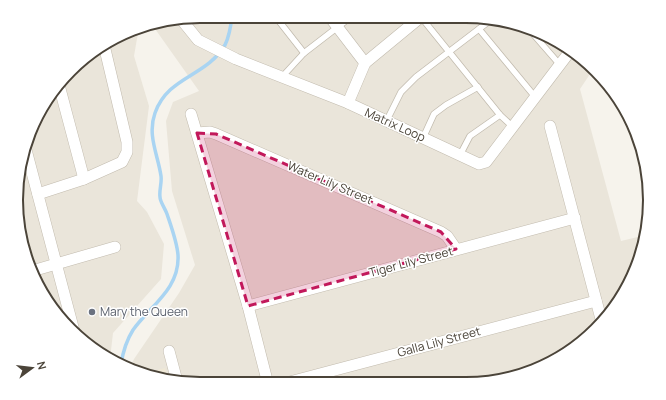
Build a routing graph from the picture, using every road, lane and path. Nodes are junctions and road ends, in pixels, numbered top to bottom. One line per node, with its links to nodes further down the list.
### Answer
1 (280, 23): 13 (lane)
2 (335, 23): 8 (street)
3 (343, 23): 8 (lane)
4 (415, 23): 15 (street)
5 (427, 23): 12 (lane)
6 (185, 24): 17 (street, Matrix Loop)
7 (485, 24): 9 (lane)
8 (338, 27): 13 (lane); 15 (street)
9 (479, 29): 12 (lane); 20 (lane)
10 (536, 37): 16 (lane)
11 (105, 51): 31 (street)
12 (449, 51): 18 (lane); 24 (lane)
13 (304, 53): 17 (lane)
14 (568, 55): 16 (street, Matrix Loop)
15 (365, 63): 21 (street)
16 (561, 66): 20 (street, Matrix Loop)
17 (281, 78): 21 (street, Matrix Loop)
18 (478, 87): 23 (lane); 28 (lane)
19 (61, 91): 31 (street)
20 (536, 98): 26 (street, Matrix Loop)
21 (348, 103): 24 (street, Matrix Loop)
22 (191, 114): 27 (street)
23 (500, 115): 26 (lane); 29 (lane)
24 (386, 122): 28 (street, Matrix Loop)
25 (550, 126): 33 (street)
26 (513, 127): 29 (street, Matrix Loop)
27 (197, 133): 35 (street, Water Lily Street); 39 (street)
28 (423, 138): 29 (street, Matrix Loop)
29 (460, 155)
30 (28, 157): 32 (street)
31 (84, 179): 32 (street)
32 (38, 194): 36 (street)
33 (575, 218): 35 (street, Tiger Lily Street); 38 (street)
34 (115, 247): 36 (street)
35 (456, 249): 39 (street, Tiger Lily Street)
36 (56, 264): 37 (street); 41 (street)
37 (37, 270)
38 (596, 301): 40 (street); 45 (street, Galla Lily Street)
39 (248, 306): 44 (street)
40 (600, 316)
41 (71, 321)
42 (169, 351): 43 (street)
43 (175, 375)
44 (266, 377)
45 (308, 377)

